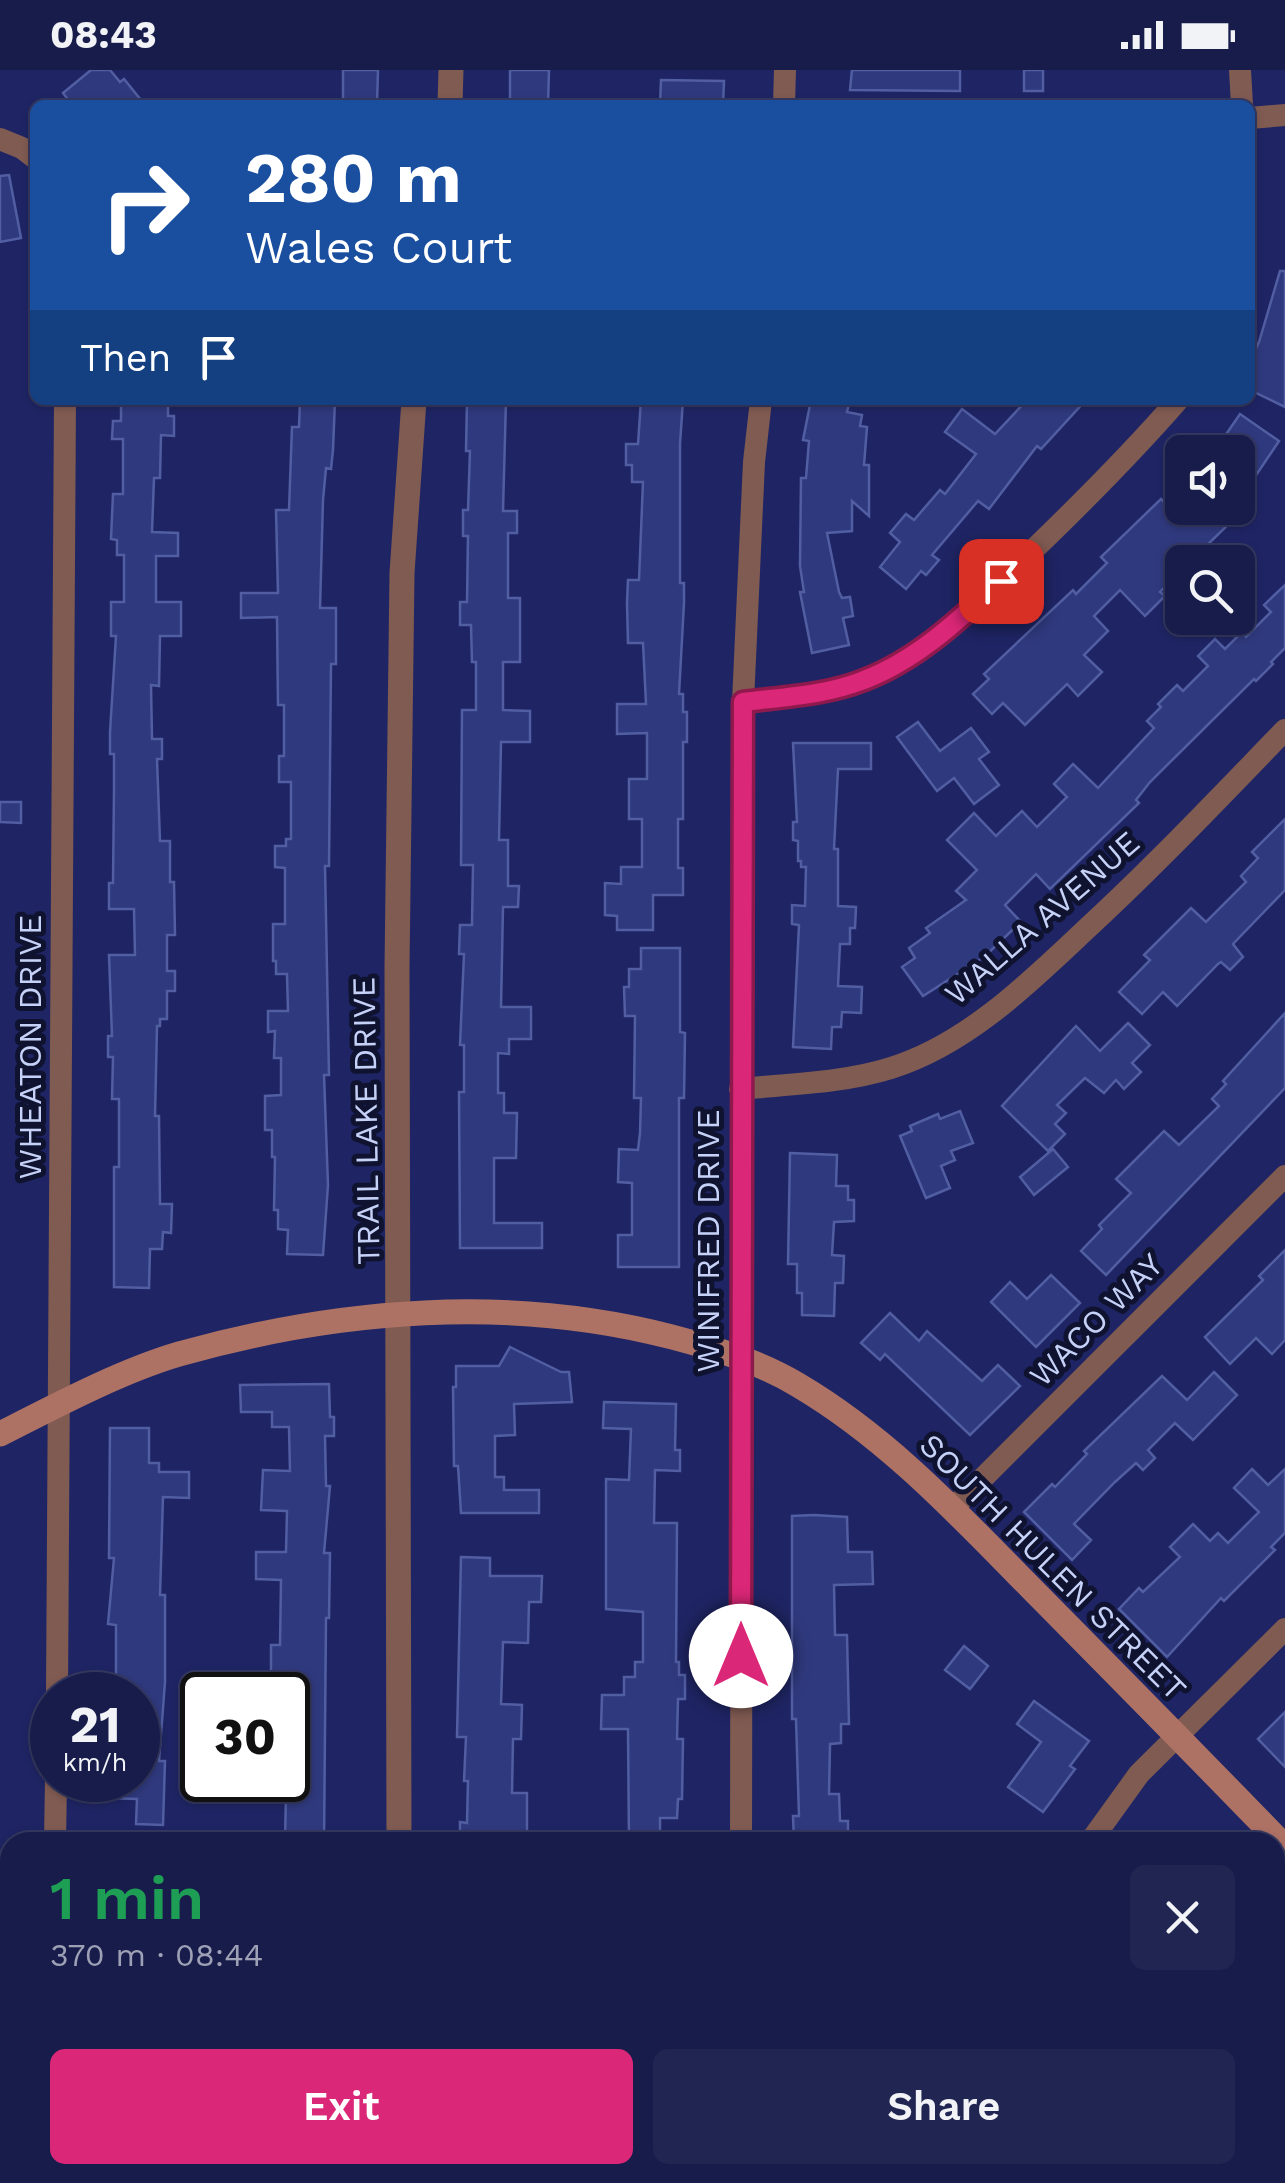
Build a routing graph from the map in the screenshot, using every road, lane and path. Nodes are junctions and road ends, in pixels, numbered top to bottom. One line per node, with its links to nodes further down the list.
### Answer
1 (451, 70): 4 (street)
2 (785, 70): 5 (street)
3 (1240, 70): 6 (street)
4 (450, 100)
5 (784, 100)
6 (1242, 100)
7 (1285, 114): 8 (street)
8 (1255, 117)
9 (0, 139): 10 (street)
10 (30, 154)
11 (66, 405): 21 (street, WHEATON DRIVE)
12 (414, 405): 19 (street, TRAIL LAKE DRIVE)
13 (760, 405): 15 (street, WINIFRED DRIVE)
14 (1174, 405): 15 (street)
15 (743, 702): 17 (street, WINIFRED DRIVE)
16 (1285, 730): 17 (street, WALLA AVENUE)
17 (740, 1089): 20 (street, WINIFRED DRIVE)
18 (1285, 1176): 23 (street, WACO WAY)
19 (400, 1314): 20 (main road, SOUTH HULEN STREET); 21 (main road, SOUTH HULEN STREET); 29 (street, TRAIL LAKE DRIVE)
20 (741, 1358): 23 (main road, SOUTH HULEN STREET); 30 (street, WINIFRED DRIVE)
21 (60, 1404): 22 (main road, SOUTH HULEN STREET); 25 (street, WHEATON DRIVE)
22 (0, 1434)
23 (952, 1508): 26 (main road, SOUTH HULEN STREET)
24 (1285, 1629): 26 (street)
25 (56, 1672)
26 (1178, 1737): 31 (street); 32 (main road, SOUTH HULEN STREET)
27 (56, 1802): 28 (street)
28 (55, 1832)
29 (399, 1832)
30 (741, 1832)
31 (1097, 1832)
32 (1270, 1832)

